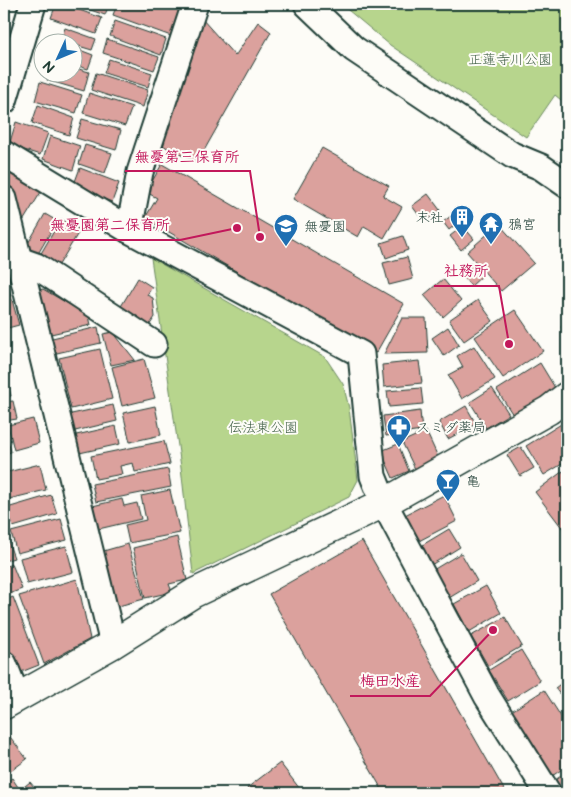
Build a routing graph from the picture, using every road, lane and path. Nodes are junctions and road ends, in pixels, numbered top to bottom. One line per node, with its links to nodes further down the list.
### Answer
1 (195, 4): 8 (street)
2 (307, 4): 6 (street)
3 (29, 5): 4 (street)
4 (4, 101)
5 (4, 154): 8 (street)
6 (567, 184)
7 (4, 199): 9 (street)
8 (130, 230): 12 (street)
9 (11, 255): 10 (street); 13 (street)
10 (154, 344)
11 (567, 396): 12 (street)
12 (384, 503): 13 (street); 16 (street)
13 (113, 644): 15 (street)
14 (4, 664): 15 (street)
15 (10, 701)
16 (548, 793)

